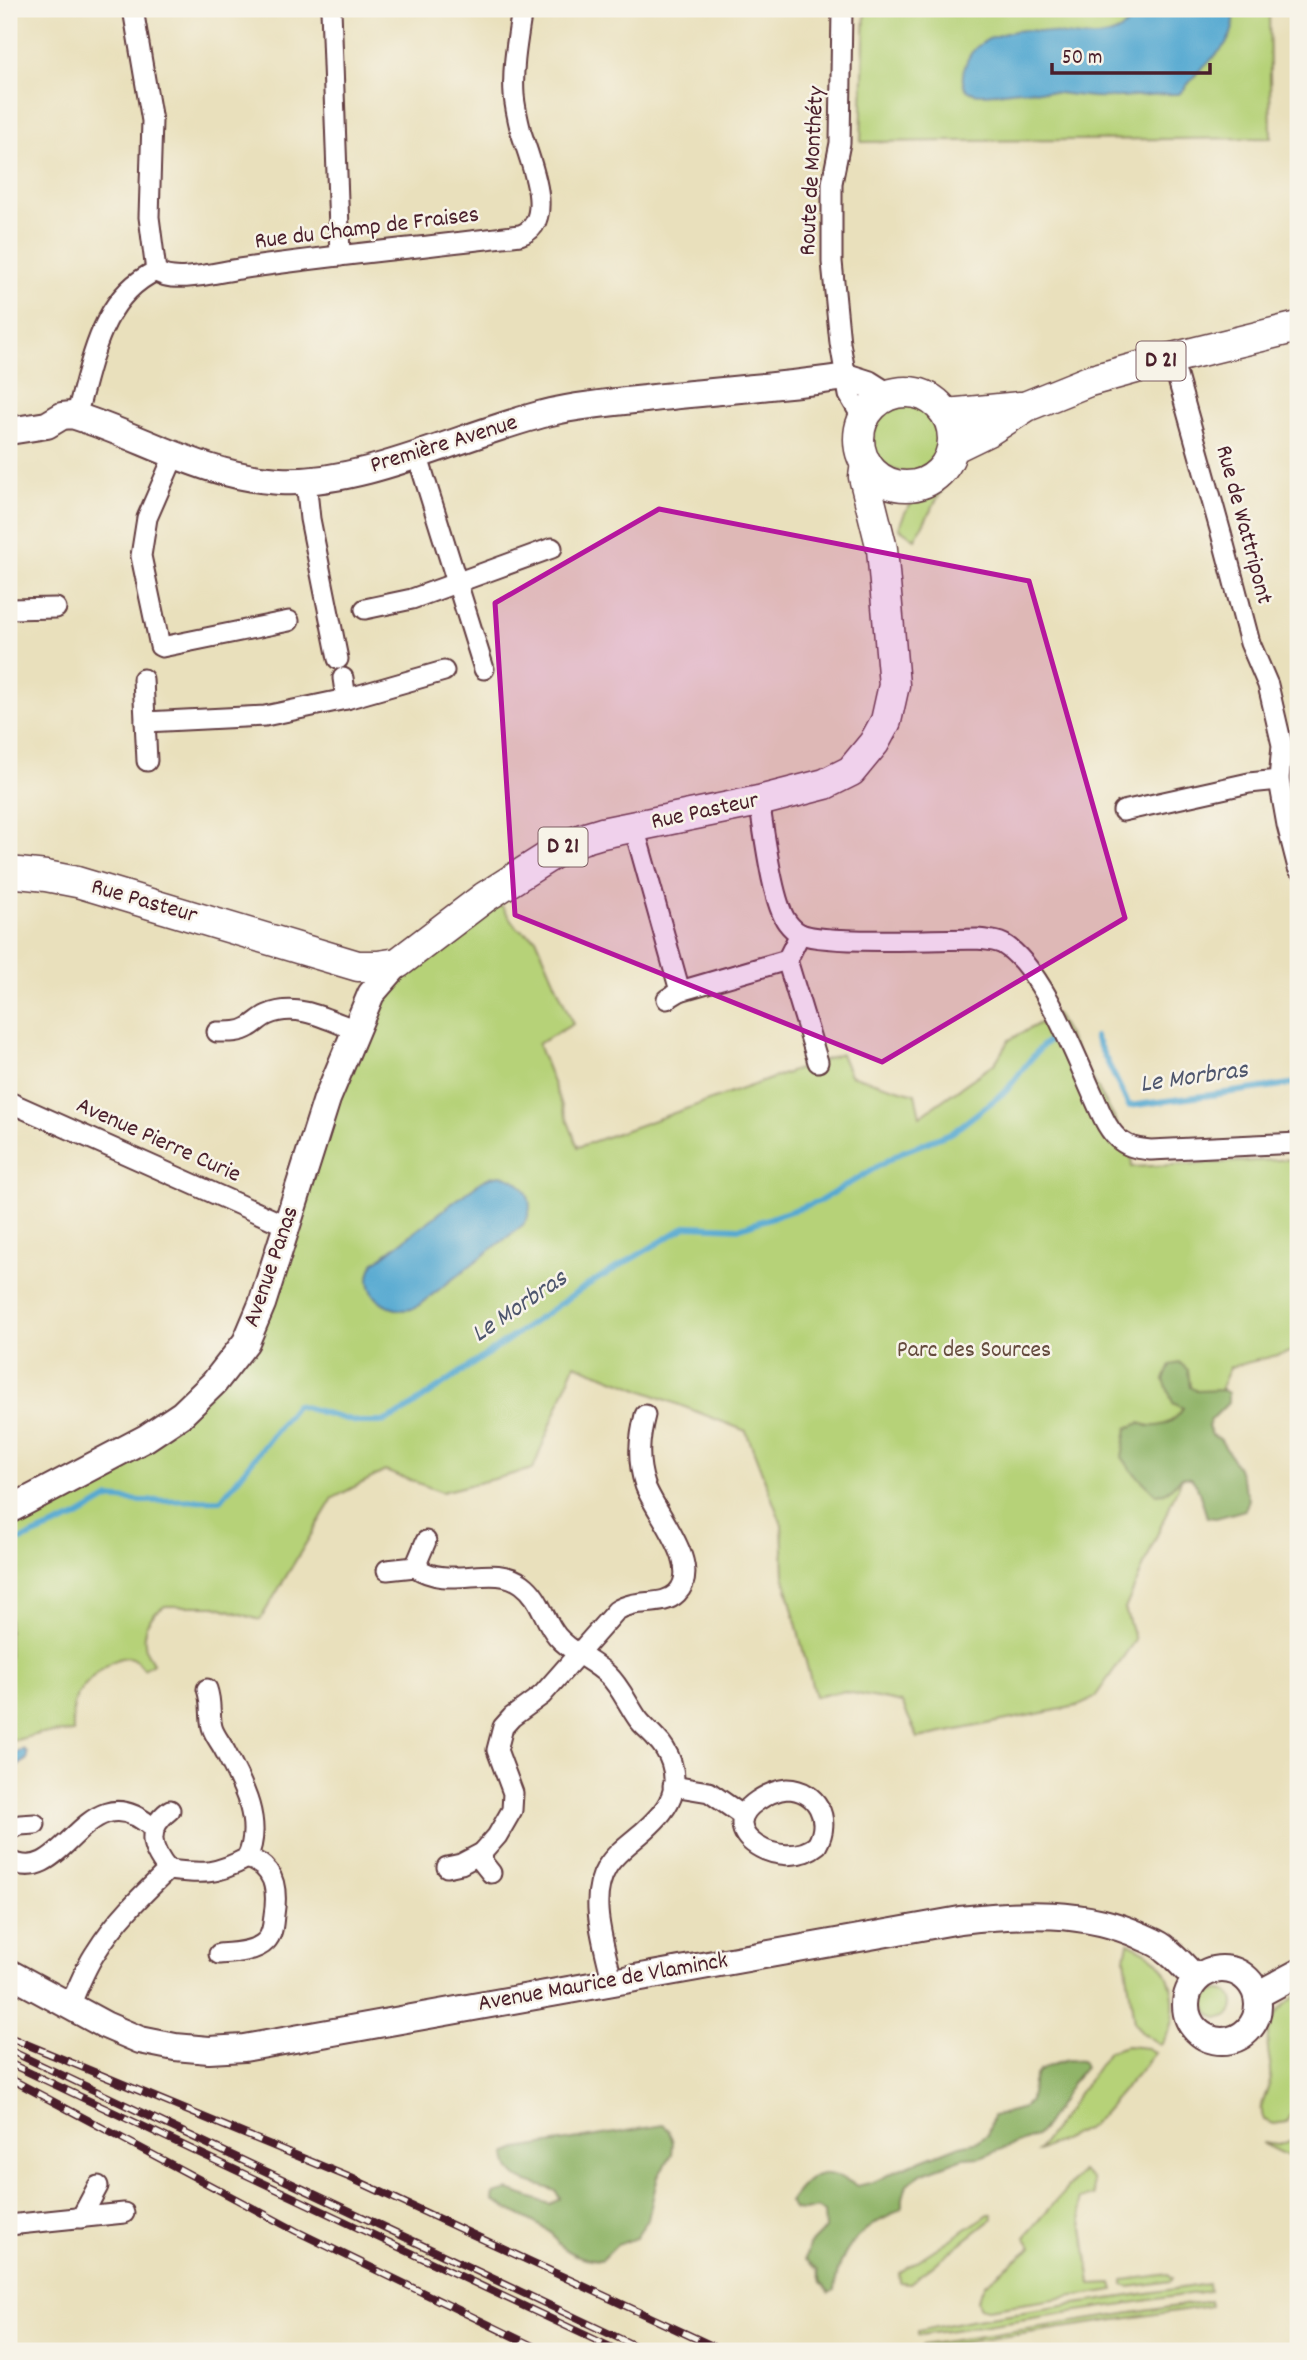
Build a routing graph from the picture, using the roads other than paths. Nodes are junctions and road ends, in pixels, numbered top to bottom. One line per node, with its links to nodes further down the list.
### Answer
1 (133, 9): 6 (street)
2 (331, 9): 5 (street)
3 (522, 9): 5 (street, Rue du Champ de Fraises)
4 (842, 9): 9 (street, Route de Monthéty)
5 (340, 257): 6 (street, Rue du Champ de Fraises)
6 (156, 271): 13 (street)
7 (1298, 327): 8 (main road, D 21)
8 (1172, 358): 11 (main road, D 21); 35 (street, Rue de Wattripont)
9 (846, 377): 10 (street, Première Avenue); 14 (street, Route de Monthéty); 17 (street, Première Avenue)
10 (887, 396): 12 (main road); 14 (main road)
11 (1027, 406): 12 (main road, D 21); 16 (main road, D 21)
12 (947, 414): 16 (main road)
13 (76, 416): 15 (street); 18 (street, Première Avenue)
14 (863, 419): 19 (main road)
15 (9, 430)
16 (953, 448): 21 (main road)
17 (417, 454): 20 (street, Première Avenue); 24 (street)
18 (174, 456): 20 (street, Première Avenue); 28 (street)
19 (866, 463): 21 (main road); 23 (main road, Rue Pasteur / D 21)
20 (306, 481): 32 (street)
21 (907, 486): 23 (main road, Rue Pasteur / D 21)
22 (552, 548): 24 (street)
23 (883, 559): 36 (main road, Rue Pasteur / D 21)
24 (458, 583): 27 (street); 29 (street)
25 (56, 608): 26 (street)
26 (9, 609)
27 (365, 610)
28 (289, 621)
29 (485, 668)
30 (444, 671): 32 (street)
31 (143, 679): 33 (street)
32 (346, 699): 33 (street)
33 (145, 722): 34 (street)
34 (147, 761)
35 (1279, 780): 37 (street); 39 (street, Rue de Wattripont)
36 (759, 801): 38 (main road, Rue Pasteur / D 21); 41 (street)
37 (1123, 811)
38 (634, 827): 42 (street); 43 (main road, Rue Pasteur / D 21)
39 (1298, 868)
40 (9, 872): 44 (main road, Rue Pasteur / D 21)
41 (800, 934): 42 (street); 50 (street)
42 (787, 960): 48 (street)
43 (398, 962): 44 (main road, Rue Pasteur / D 21); 45 (street, Avenue Panas)
44 (358, 966): 45 (street)
45 (372, 994): 46 (street, Avenue Panas)
46 (355, 1031): 47 (street); 51 (street, Avenue Panas)
47 (217, 1032)
48 (818, 1062)
49 (9, 1102): 51 (street, Avenue Pierre Curie)
50 (1298, 1143)
51 (288, 1226): 53 (street, Avenue Panas)
52 (645, 1415): 57 (street)
53 (9, 1510)
54 (426, 1541): 55 (street)
55 (415, 1567): 56 (street); 57 (street)
56 (387, 1570)
57 (579, 1654): 59 (street); 65 (street)
58 (207, 1689): 66 (street)
59 (673, 1786): 61 (street); 75 (street)
60 (170, 1810): 63 (street)
61 (742, 1815)
62 (35, 1824): 64 (street)
63 (153, 1828): 67 (street); 69 (street)
64 (9, 1830)
65 (482, 1853): 68 (street); 70 (street)
66 (247, 1858): 69 (street); 71 (street)
67 (9, 1860)
68 (447, 1867)
69 (168, 1870): 77 (street)
70 (491, 1873)
71 (219, 1954)
72 (9, 1973): 77 (street, Avenue Maurice de Vlaminck)
73 (1294, 1974): 76 (street)
74 (1196, 1979): 75 (street, Avenue Maurice de Vlaminck); 76 (street); 76 (street)
75 (612, 1981): 77 (street, Avenue Maurice de Vlaminck)
76 (1257, 1995)
77 (70, 2006)
78 (98, 2186): 80 (street)
79 (124, 2213): 80 (street)
80 (81, 2218): 81 (street)
81 (9, 2225)

